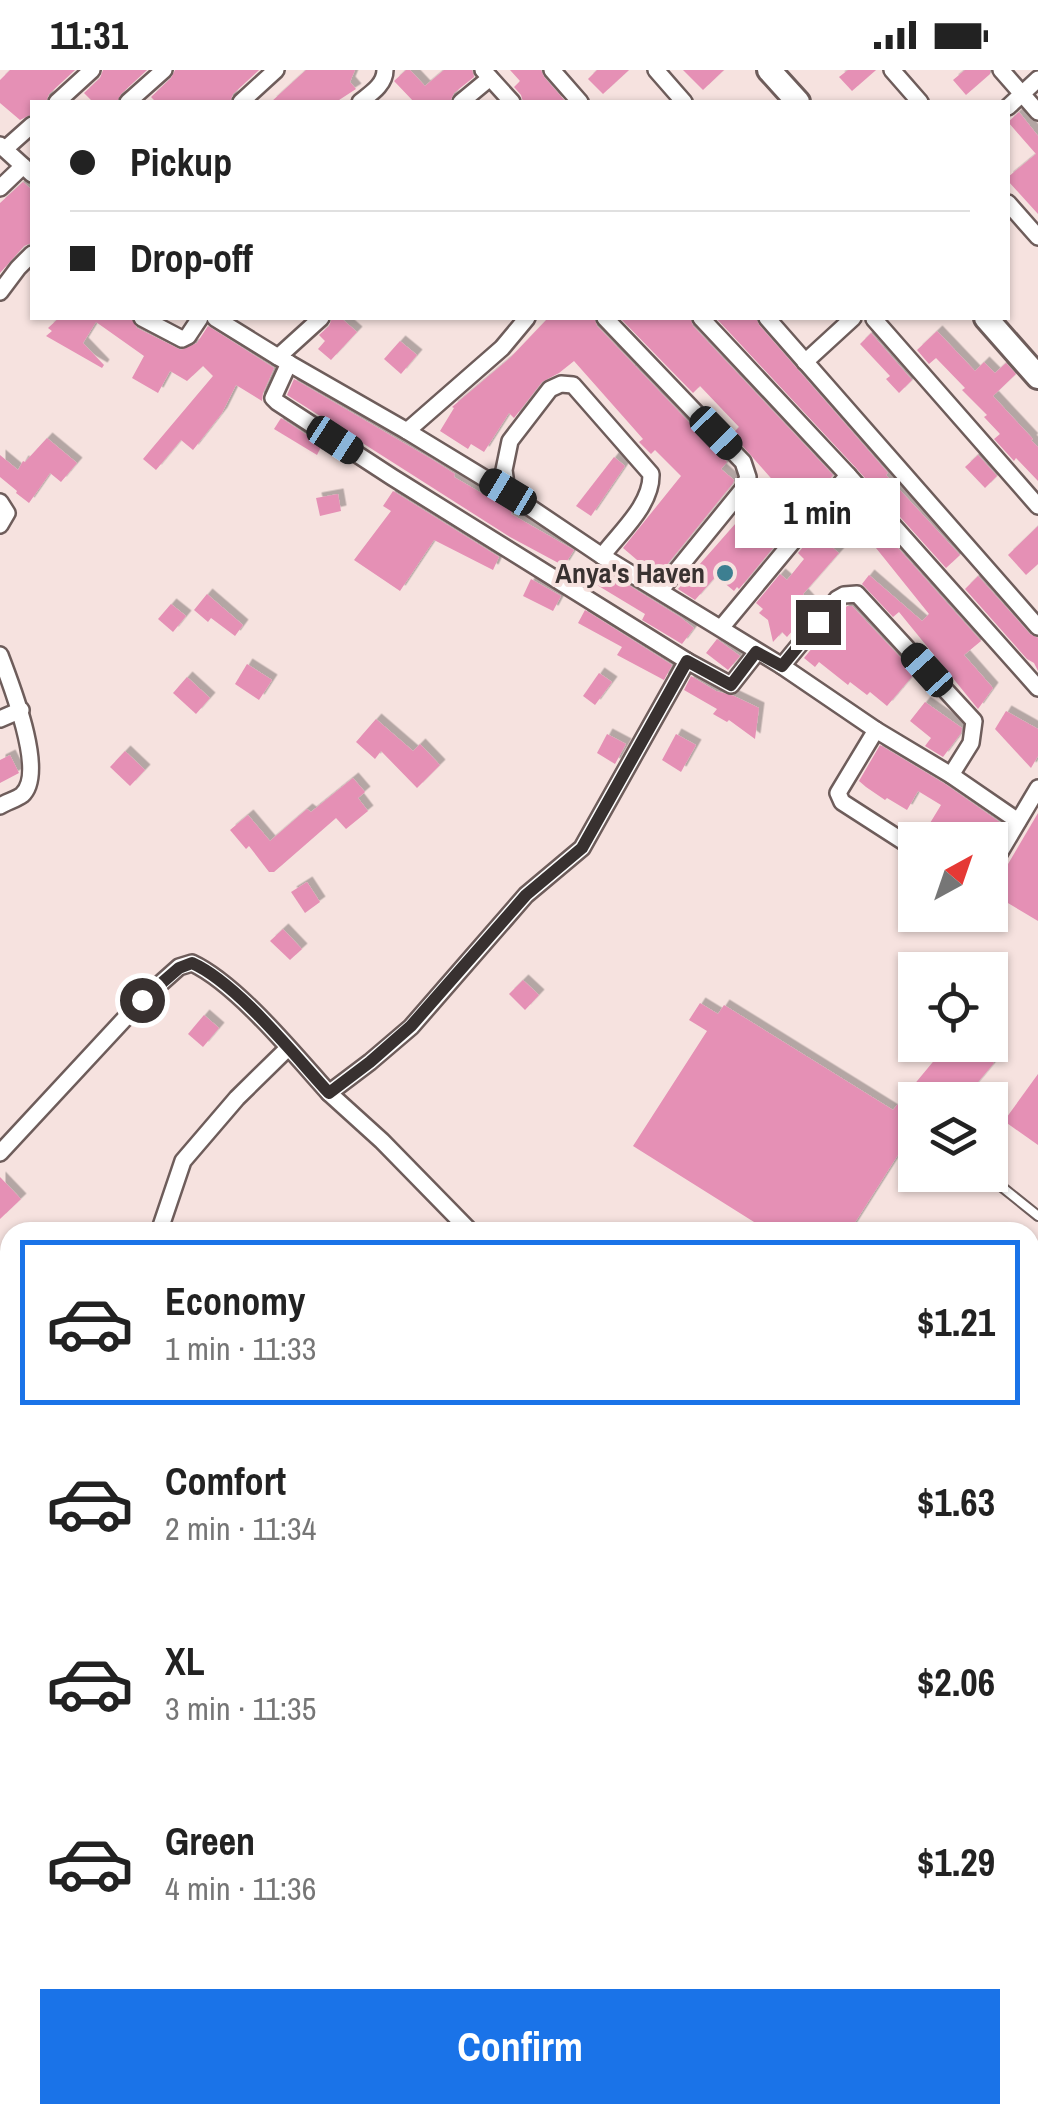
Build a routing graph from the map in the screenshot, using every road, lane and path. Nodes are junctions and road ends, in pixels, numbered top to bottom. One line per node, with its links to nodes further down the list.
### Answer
1 (92, 70): 13 (street)
2 (164, 70): 14 (street)
3 (276, 70): 15 (street)
4 (385, 70): 16 (street)
5 (552, 70): 19 (street)
6 (656, 70): 20 (street)
7 (769, 70): 21 (street)
8 (892, 70): 22 (street)
9 (1001, 70): 12 (street)
10 (486, 74): 17 (street); 18 (street)
11 (1038, 79): 12 (street)
12 (1022, 94): 23 (street); 24 (street)
13 (59, 100)
14 (130, 100)
15 (243, 100)
16 (363, 100)
17 (462, 100)
18 (510, 100)
19 (578, 100)
20 (682, 100)
21 (796, 100)
22 (918, 100)
23 (1010, 105)
24 (1038, 112)
25 (30, 127): 26 (street)
26 (3, 147): 27 (street)
27 (28, 170): 28 (street)
28 (0, 188)
29 (1010, 205): 30 (street)
30 (1038, 237)
31 (30, 256): 32 (street)
32 (0, 292)
33 (146, 320): 34 (street)
34 (199, 320)
35 (219, 320): 44 (street)
36 (319, 320): 44 (street)
37 (526, 320): 47 (street)
38 (608, 320): 54 (street)
39 (703, 320): 48 (street)
40 (769, 320): 45 (street)
41 (851, 320): 45 (street)
42 (876, 320): 51 (street)
43 (988, 320): 46 (street)
44 (284, 360): 47 (street); 59 (street)
45 (805, 362): 55 (street)
46 (1038, 376)
47 (407, 431): 49 (street)
48 (848, 474): 56 (street); 61 (street)
49 (508, 492): 53 (street); 53 (street)
50 (0, 502): 52 (street)
51 (1038, 506)
52 (0, 525)
53 (602, 556): 54 (street)
54 (660, 590): 56 (street)
55 (1038, 627)
56 (721, 628): 57 (street)
57 (756, 652): 59 (street); 60 (street)
58 (0, 655): 62 (street)
59 (687, 661): 72 (street)
60 (782, 666): 64 (street); 65 (street)
61 (1038, 688)
62 (21, 710): 63 (street); 67 (street)
63 (0, 719)
64 (876, 730): 65 (street); 69 (street)
65 (951, 775): 68 (street)
66 (1038, 788): 68 (street)
67 (0, 806)
68 (1018, 822): 70 (street)
69 (898, 838)
70 (1008, 839)
71 (288, 1048): 72 (street); 73 (street); 76 (street)
72 (329, 1093): 77 (street)
73 (0, 1153)
74 (1008, 1192): 75 (lane)
75 (1038, 1216)
76 (162, 1222)
77 (460, 1222)

